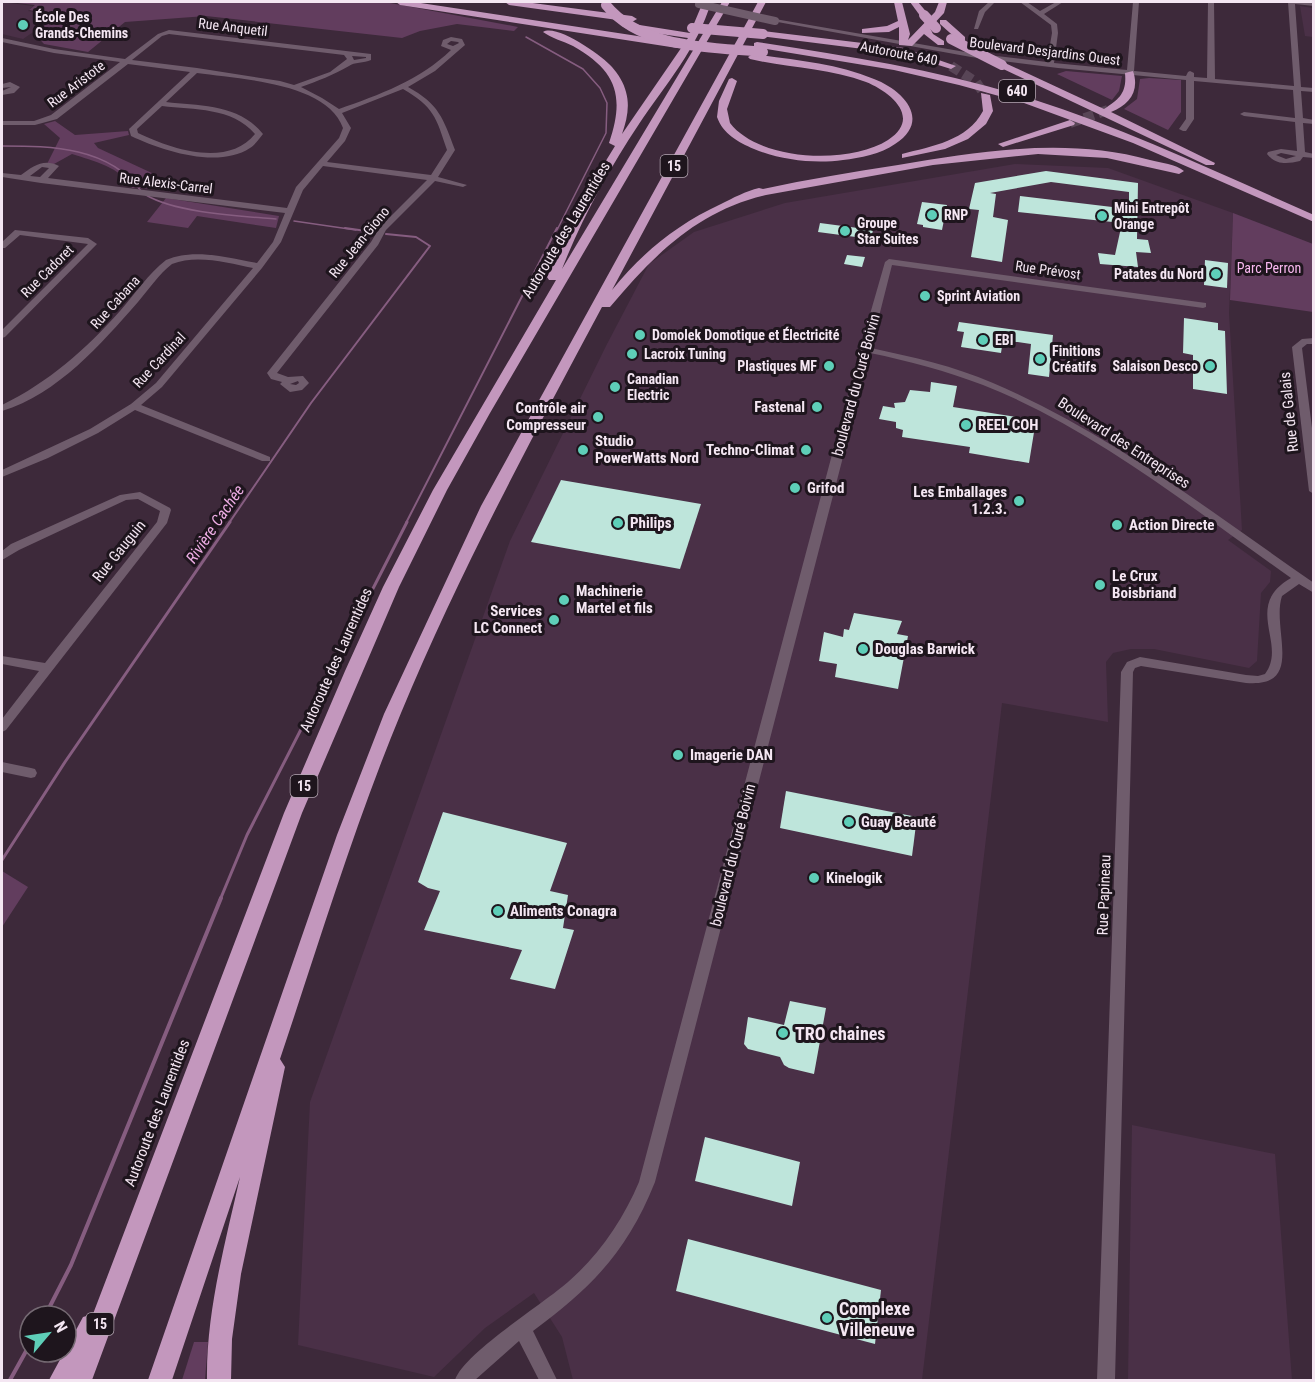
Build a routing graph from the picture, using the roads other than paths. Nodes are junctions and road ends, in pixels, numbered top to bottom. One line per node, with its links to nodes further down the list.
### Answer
1 (400, 2): 24 (highway)
2 (455, 2): 30 (highway, Autoroute 640 / 640)
3 (509, 2): 30 (highway, Autoroute 640 / 640)
4 (701, 2): 23 (street, bridge); 69 (highway)
5 (713, 2): 26 (highway)
6 (726, 2): 26 (highway, Autoroute des Laurentides / 15)
7 (762, 2): 85 (highway, 15)
8 (773, 2): 43 (highway)
9 (898, 2): 25 (highway)
10 (914, 2): 27 (highway, bridge)
11 (943, 2): 28 (highway)
12 (992, 2): 29 (street)
13 (1023, 2): 22 (street)
14 (1060, 2): 22 (street)
15 (1136, 2): 46 (street)
16 (1211, 2): 49 (street)
17 (1286, 2): 32 (street)
18 (1292, 2): 20 (street); 32 (street)
19 (605, 3): 36 (highway, bridge)
20 (1314, 4)
21 (932, 6): 27 (highway)
22 (1041, 13): 42 (street)
23 (776, 19): 31 (street, Boulevard Desjardins Ouest); 34 (street, Boulevard Desjardins Ouest)
24 (507, 20): 47 (highway, bridge); 69 (highway)
25 (902, 22): 31 (highway); 34 (highway)
26 (713, 23): 84 (highway, Autoroute des Laurentides / 15)
27 (940, 25): 35 (highway); 39 (highway, bridge)
28 (925, 28): 34 (highway); 35 (highway)
29 (976, 28)
30 (690, 31): 36 (highway, Autoroute 640 / 640)
31 (865, 31): 34 (street, Boulevard Desjardins Ouest)
32 (1292, 33): 51 (street)
33 (2, 40): 40 (street)
34 (907, 41): 35 (street, Boulevard Desjardins Ouest); 42 (street, Boulevard Desjardins Ouest)
35 (946, 41): 39 (highway, bridge); 42 (street, Boulevard Desjardins Ouest)
36 (761, 42): 44 (highway); 75 (highway, Autoroute 640 / 640); 79 (highway, Autoroute 640 / 640)
37 (459, 46): 53 (street)
38 (346, 53): 40 (street, Rue Anquetil); 41 (street); 41 (street, Rue Anquetil)
39 (978, 54): 75 (highway, bridge)
40 (126, 61): 45 (street); 63 (street, Rue Aristote)
41 (348, 62): 52 (street, Rue Anquetil)
42 (1051, 62): 46 (street, Boulevard Desjardins Ouest)
43 (742, 63)
44 (951, 66)
45 (196, 70): 52 (street); 57 (street)
46 (1130, 70): 48 (street, Boulevard Desjardins Ouest); 58 (highway)
47 (736, 73)
48 (1190, 75): 49 (street, Boulevard Desjardins Ouest); 65 (street)
49 (1211, 78): 51 (street, Boulevard Desjardins Ouest)
50 (2, 86): 55 (street)
51 (1297, 86): 54 (street, Boulevard Desjardins Ouest); 61 (street)
52 (295, 87): 59 (street)
53 (404, 87): 59 (street); 72 (street, Rue Jean-Giono)
54 (1314, 88)
55 (2, 93)
56 (985, 95): 76 (highway)
57 (161, 104): 57 (street)
58 (1108, 110)
59 (338, 112): 68 (street, Rue Cardinal)
60 (1244, 114): 61 (street)
61 (1299, 120): 62 (street); 66 (street)
62 (1314, 122)
63 (2, 123)
64 (1070, 123): 67 (highway)
65 (1183, 129)
66 (1314, 156)
67 (950, 158): 76 (highway); 79 (highway)
68 (320, 163): 72 (street); 77 (street, Rue Cardinal)
69 (608, 166): 84 (highway)
70 (2, 175): 71 (street, Rue Alexis-Carrel)
71 (22, 178): 73 (street, Rue Alexis-Carrel); 73 (street)
72 (433, 178): 74 (street); 89 (street, Rue Jean-Giono)
73 (41, 181): 77 (street, Rue Alexis-Carrel)
74 (463, 185)
75 (1261, 188): 78 (highway, Autoroute 640 / 640)
76 (748, 196): 85 (highway)
77 (289, 211): 82 (street, Rue Cardinal)
78 (1314, 211)
79 (1314, 219)
80 (2, 246): 86 (street, Rue Cadoret)
81 (889, 262): 83 (street, Rue Prévost); 88 (street, boulevard du Curé Boivin)
82 (260, 266): 91 (street, Rue Cardinal); 92 (street, Rue Cabana)
83 (1203, 305)
84 (538, 318): 106 (highway, Autoroute des Laurentides / 15)
85 (584, 329): 105 (highway, 15)
86 (2, 335)
87 (1314, 341): 90 (street, Rue de Galais)
88 (865, 349): 98 (street, Boulevard des Entreprises); 107 (street, boulevard du Curé Boivin)
89 (288, 380)
90 (1308, 398): 94 (street, Rue de Galais)
91 (134, 406): 93 (street); 95 (street, Rue Cardinal)
92 (2, 408)
93 (266, 459)
94 (1312, 462): 96 (street, Rue de Galais)
95 (2, 474)
96 (1314, 491)
97 (2, 556): 101 (street, Rue Gauguin)
98 (1299, 579): 99 (street, Boulevard des Entreprises); 114 (street, Rue Papineau)
99 (1314, 589)
100 (2, 660): 101 (street)
101 (46, 668): 102 (street, Rue Gauguin)
102 (2, 727)
103 (2, 767): 104 (street)
104 (31, 773)
105 (294, 984): 110 (highway, 15); 111 (highway)
106 (121, 1268): 108 (highway); 109 (highway, Autoroute des Laurentides / 15)
107 (522, 1328): 112 (street, boulevard du Curé Boivin); 113 (street)
108 (61, 1380)
109 (80, 1380)
110 (160, 1380)
111 (219, 1380)
112 (464, 1380)
113 (548, 1380)
114 (1106, 1380)

